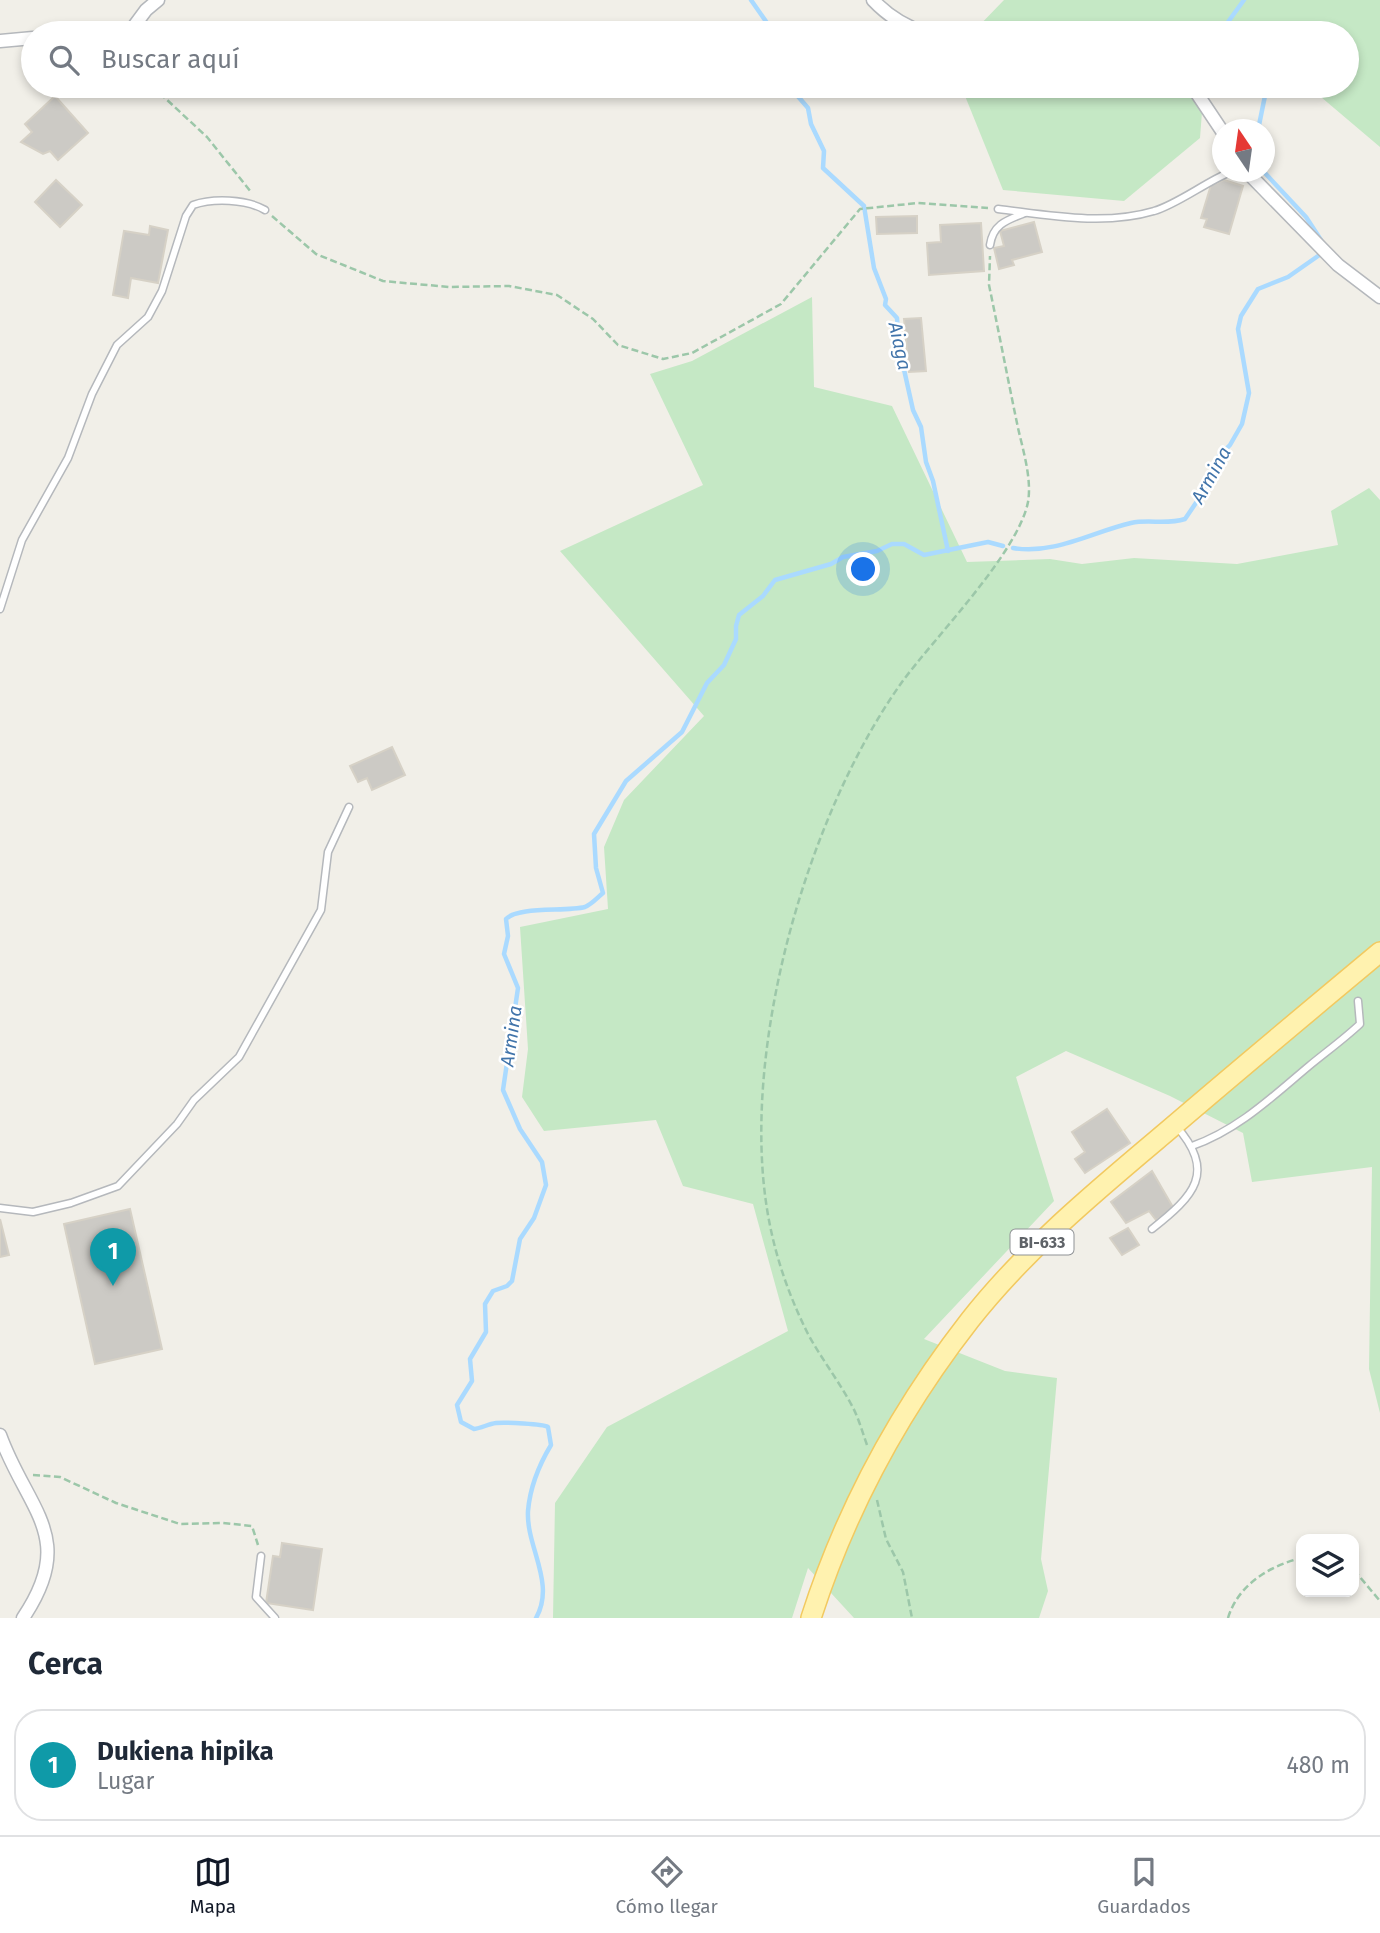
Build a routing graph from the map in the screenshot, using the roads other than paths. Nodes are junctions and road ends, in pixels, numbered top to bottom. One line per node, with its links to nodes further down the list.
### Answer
1 (158, 0): 3 (street)
2 (873, 0): 4 (street)
3 (137, 21)
4 (897, 21)
5 (21, 39): 6 (street)
6 (0, 41)
7 (1200, 98): 8 (street)
8 (1215, 119)
9 (1212, 180): 13 (lane)
10 (1257, 182): 15 (street)
11 (998, 209): 13 (lane)
12 (265, 210): 16 (lane)
13 (1027, 213): 14 (lane)
14 (990, 246)
15 (1380, 297)
16 (0, 609)
17 (349, 807): 22 (lane)
18 (1380, 952): 20 (main road, BI-633)
19 (1358, 1001): 21 (lane)
20 (1174, 1125): 21 (lane); 28 (main road, BI-633)
21 (1192, 1146): 23 (lane)
22 (0, 1208)
23 (1153, 1229)
24 (0, 1435): 26 (street)
25 (261, 1556): 27 (lane)
26 (23, 1618)
27 (275, 1618)
28 (811, 1618)

